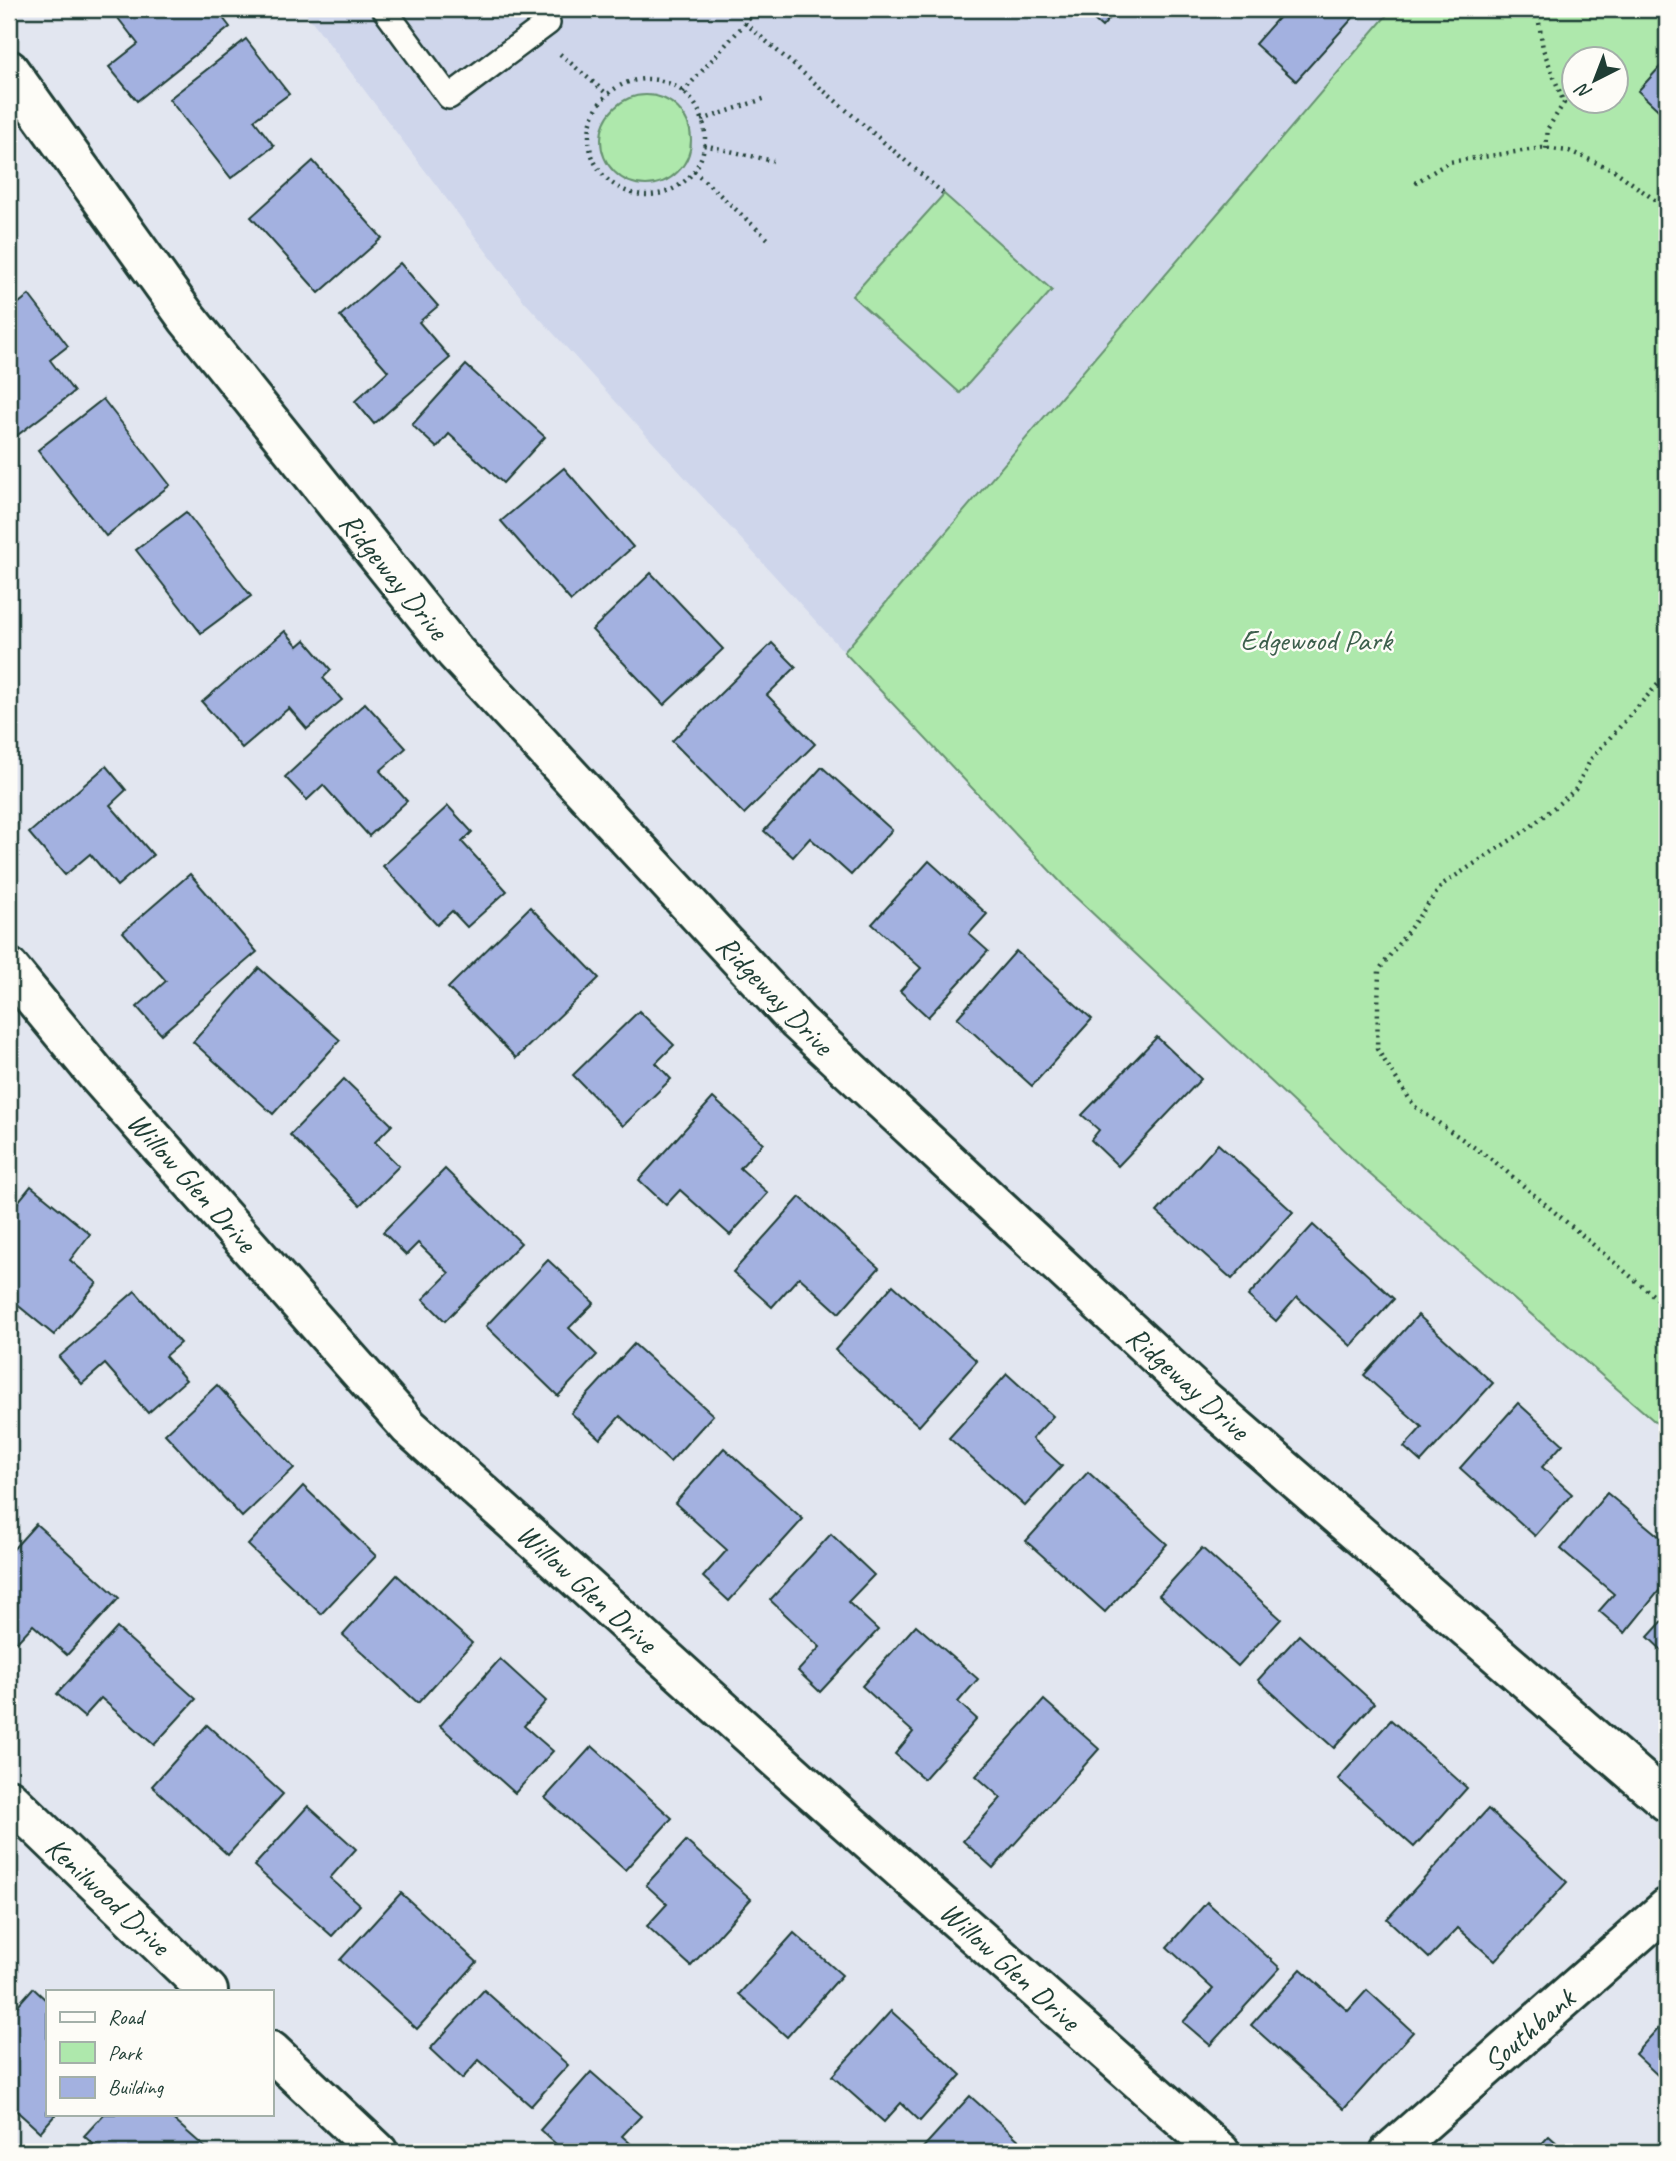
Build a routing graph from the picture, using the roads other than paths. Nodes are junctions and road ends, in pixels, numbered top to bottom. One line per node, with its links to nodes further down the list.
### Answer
1 (384, 9): 2 (lane)
2 (538, 9)
3 (9, 70): 6 (street, Ridgeway Drive)
4 (9, 968): 11 (street, Willow Glen Drive)
5 (9, 1799): 8 (street, Kenilwood Drive)
6 (1667, 1802)
7 (1667, 1908): 12 (street, Southbank)
8 (207, 1990)
9 (273, 2053): 10 (street)
10 (378, 2152)
11 (1220, 2152)
12 (1391, 2152)

